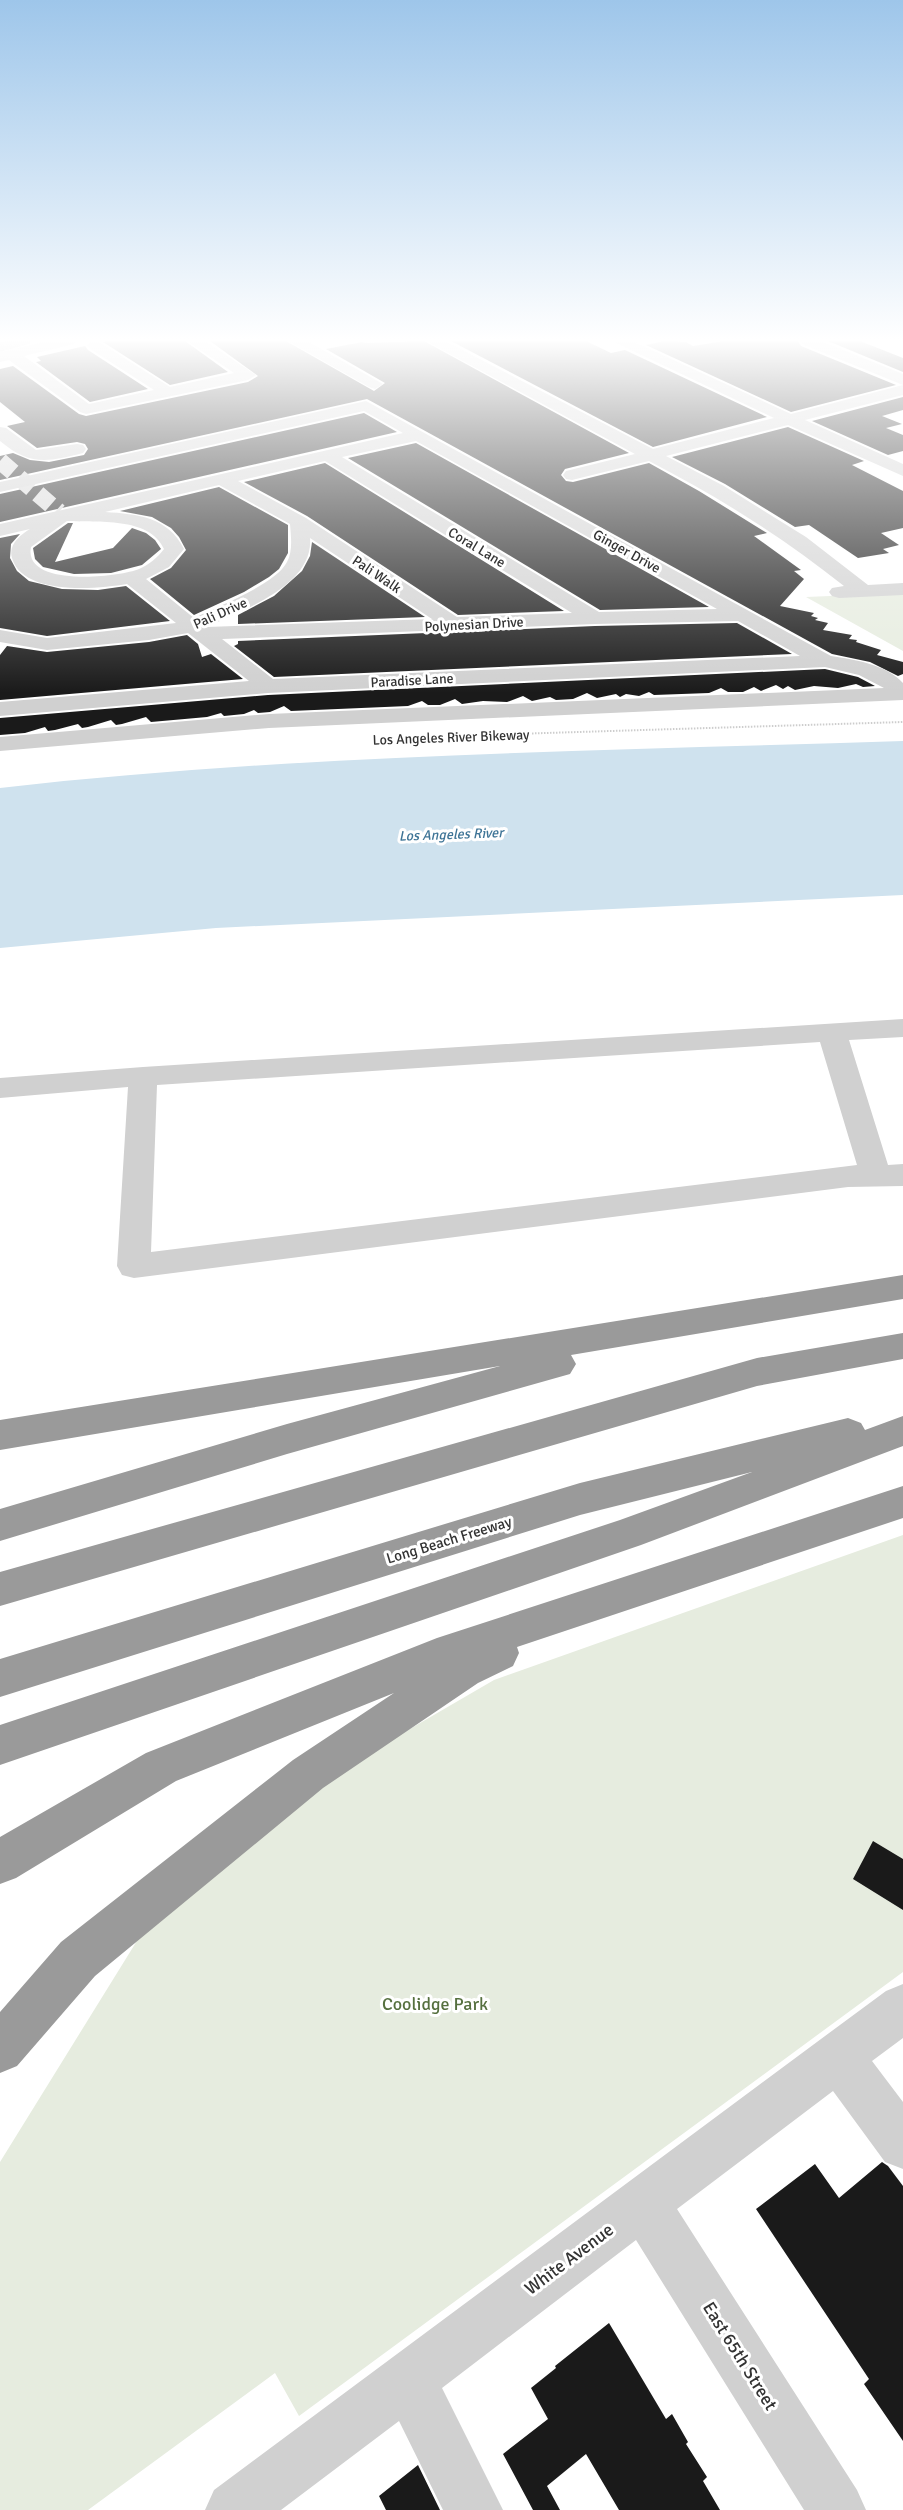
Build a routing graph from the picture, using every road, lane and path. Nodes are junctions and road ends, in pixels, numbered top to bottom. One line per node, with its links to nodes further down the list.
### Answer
1 (130, 458): 11 (street, Ginger Drive)
2 (318, 458): 10 (street)
3 (332, 458): 20 (street, Coral Lane)
4 (460, 458): 19 (street, Ginger Drive)
5 (639, 458): 9 (street)
6 (657, 458): 17 (street)
7 (875, 458): 8 (street)
8 (903, 471)
9 (572, 475)
10 (220, 479): 12 (street); 13 (street)
11 (0, 487)
12 (61, 514): 14 (street); 15 (street); 15 (street)
13 (299, 522): 21 (street, Pali Walk); 22 (street, Pali Drive)
14 (0, 530)
15 (132, 578): 22 (street)
16 (903, 589): 17 (street)
17 (862, 590): 18 (street)
18 (834, 592)
19 (743, 615): 20 (street, Polynesian Drive); 26 (street, Ginger Drive)
20 (596, 618): 21 (street, Polynesian Drive)
21 (455, 625): 22 (street, Polynesian Drive)
22 (199, 630): 24 (street, Pali Drive); 27 (street)
23 (0, 636): 24 (street, Pali Drive)
24 (47, 644): 25 (street)
25 (0, 650)
26 (825, 662): 27 (street, Paradise Lane); 31 (street)
27 (268, 686): 28 (street, Paradise Lane)
28 (0, 709)
29 (903, 722): 30 (path, Los Angeles River Bikeway)
30 (472, 736)
31 (0, 744)
32 (903, 1028): 33 (street)
33 (832, 1033): 34 (street); 36 (street)
34 (142, 1076): 35 (street); 36 (street)
35 (0, 1088)
36 (890, 1175)
37 (903, 1287): 38 (highway)
38 (778, 1309): 42 (highway); 44 (highway)
39 (903, 1346): 45 (highway)
40 (903, 1419): 47 (highway, Long Beach Freeway)
41 (903, 1431): 48 (highway)
42 (0, 1435)
43 (903, 1502): 46 (highway)
44 (0, 1525)
45 (0, 1589)
46 (625, 1595): 49 (highway); 51 (highway)
47 (0, 1678)
48 (0, 1745)
49 (0, 1862)
50 (903, 2008): 52 (street, White Avenue)
51 (0, 2049)
52 (838, 2056): 53 (street); 54 (street, White Avenue)
53 (903, 2144)
54 (643, 2203): 55 (street, White Avenue); 58 (street, East 65th Street)
55 (408, 2379): 56 (street, White Avenue); 57 (street)
56 (234, 2510)
57 (474, 2510)
58 (837, 2510)

